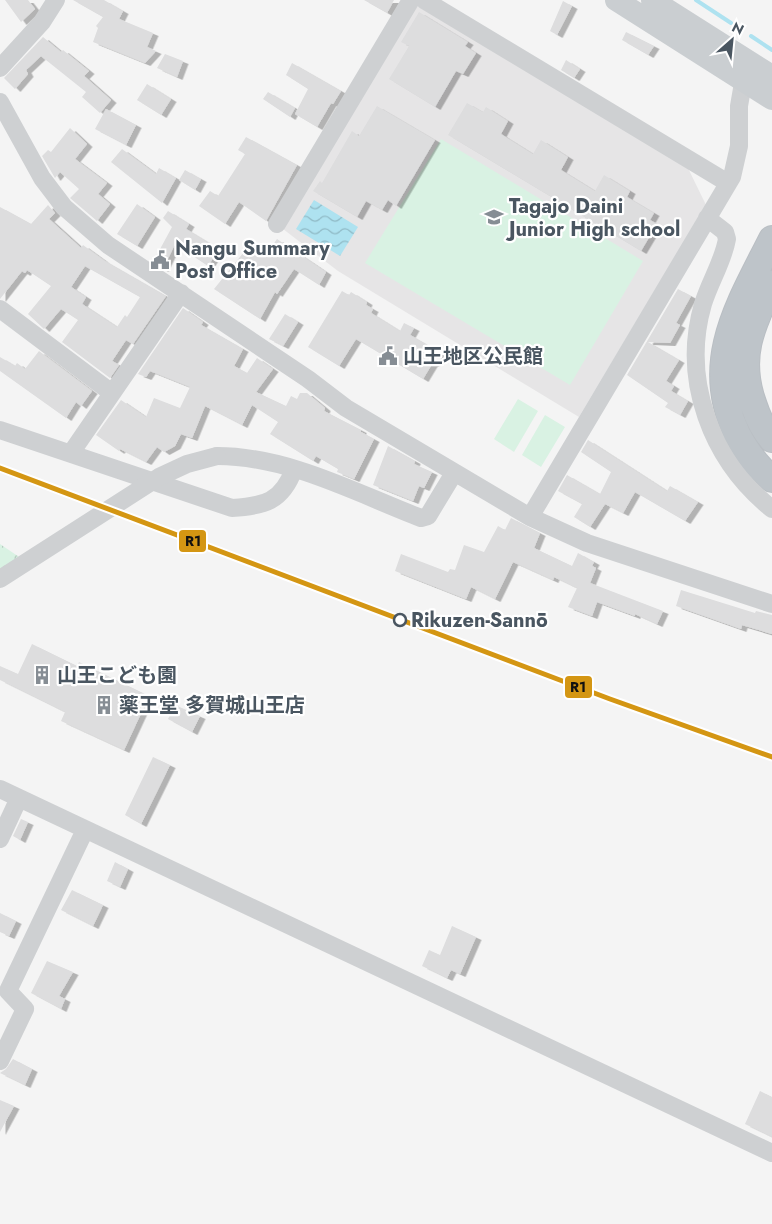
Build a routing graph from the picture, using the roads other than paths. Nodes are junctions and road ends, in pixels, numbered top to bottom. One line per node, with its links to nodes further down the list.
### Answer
1 (56, 0): 6 (street)
2 (411, 0): 13 (street)
3 (424, 0): 11 (street)
4 (616, 0): 8 (main road)
5 (652, 0): 7 (main road)
6 (0, 68)
7 (772, 76)
8 (744, 83): 9 (main road); 11 (street)
9 (772, 99)
10 (0, 102): 16 (street)
11 (728, 183): 12 (street)
12 (707, 218): 29 (street); 30 (street)
13 (277, 224)
14 (772, 239): 22 (highway)
15 (772, 284): 19 (highway)
16 (181, 293): 18 (street); 27 (street)
17 (0, 309): 18 (street)
18 (112, 392): 24 (street)
19 (750, 394): 20 (highway); 23 (highway)
20 (772, 421)
21 (0, 430): 24 (street)
22 (739, 438): 26 (highway); 28 (highway)
23 (772, 440)
24 (71, 453): 25 (street)
25 (294, 469): 27 (street); 31 (street, bridge)
26 (772, 473)
27 (454, 474): 30 (street)
28 (772, 479)
29 (772, 509)
30 (530, 517): 32 (street)
31 (0, 579)
32 (772, 604)
33 (0, 789): 34 (street)
34 (19, 798): 35 (street); 36 (street)
35 (86, 830): 37 (street); 39 (street)
36 (0, 839)
37 (4, 989): 38 (street)
38 (0, 1061)
39 (772, 1153)

